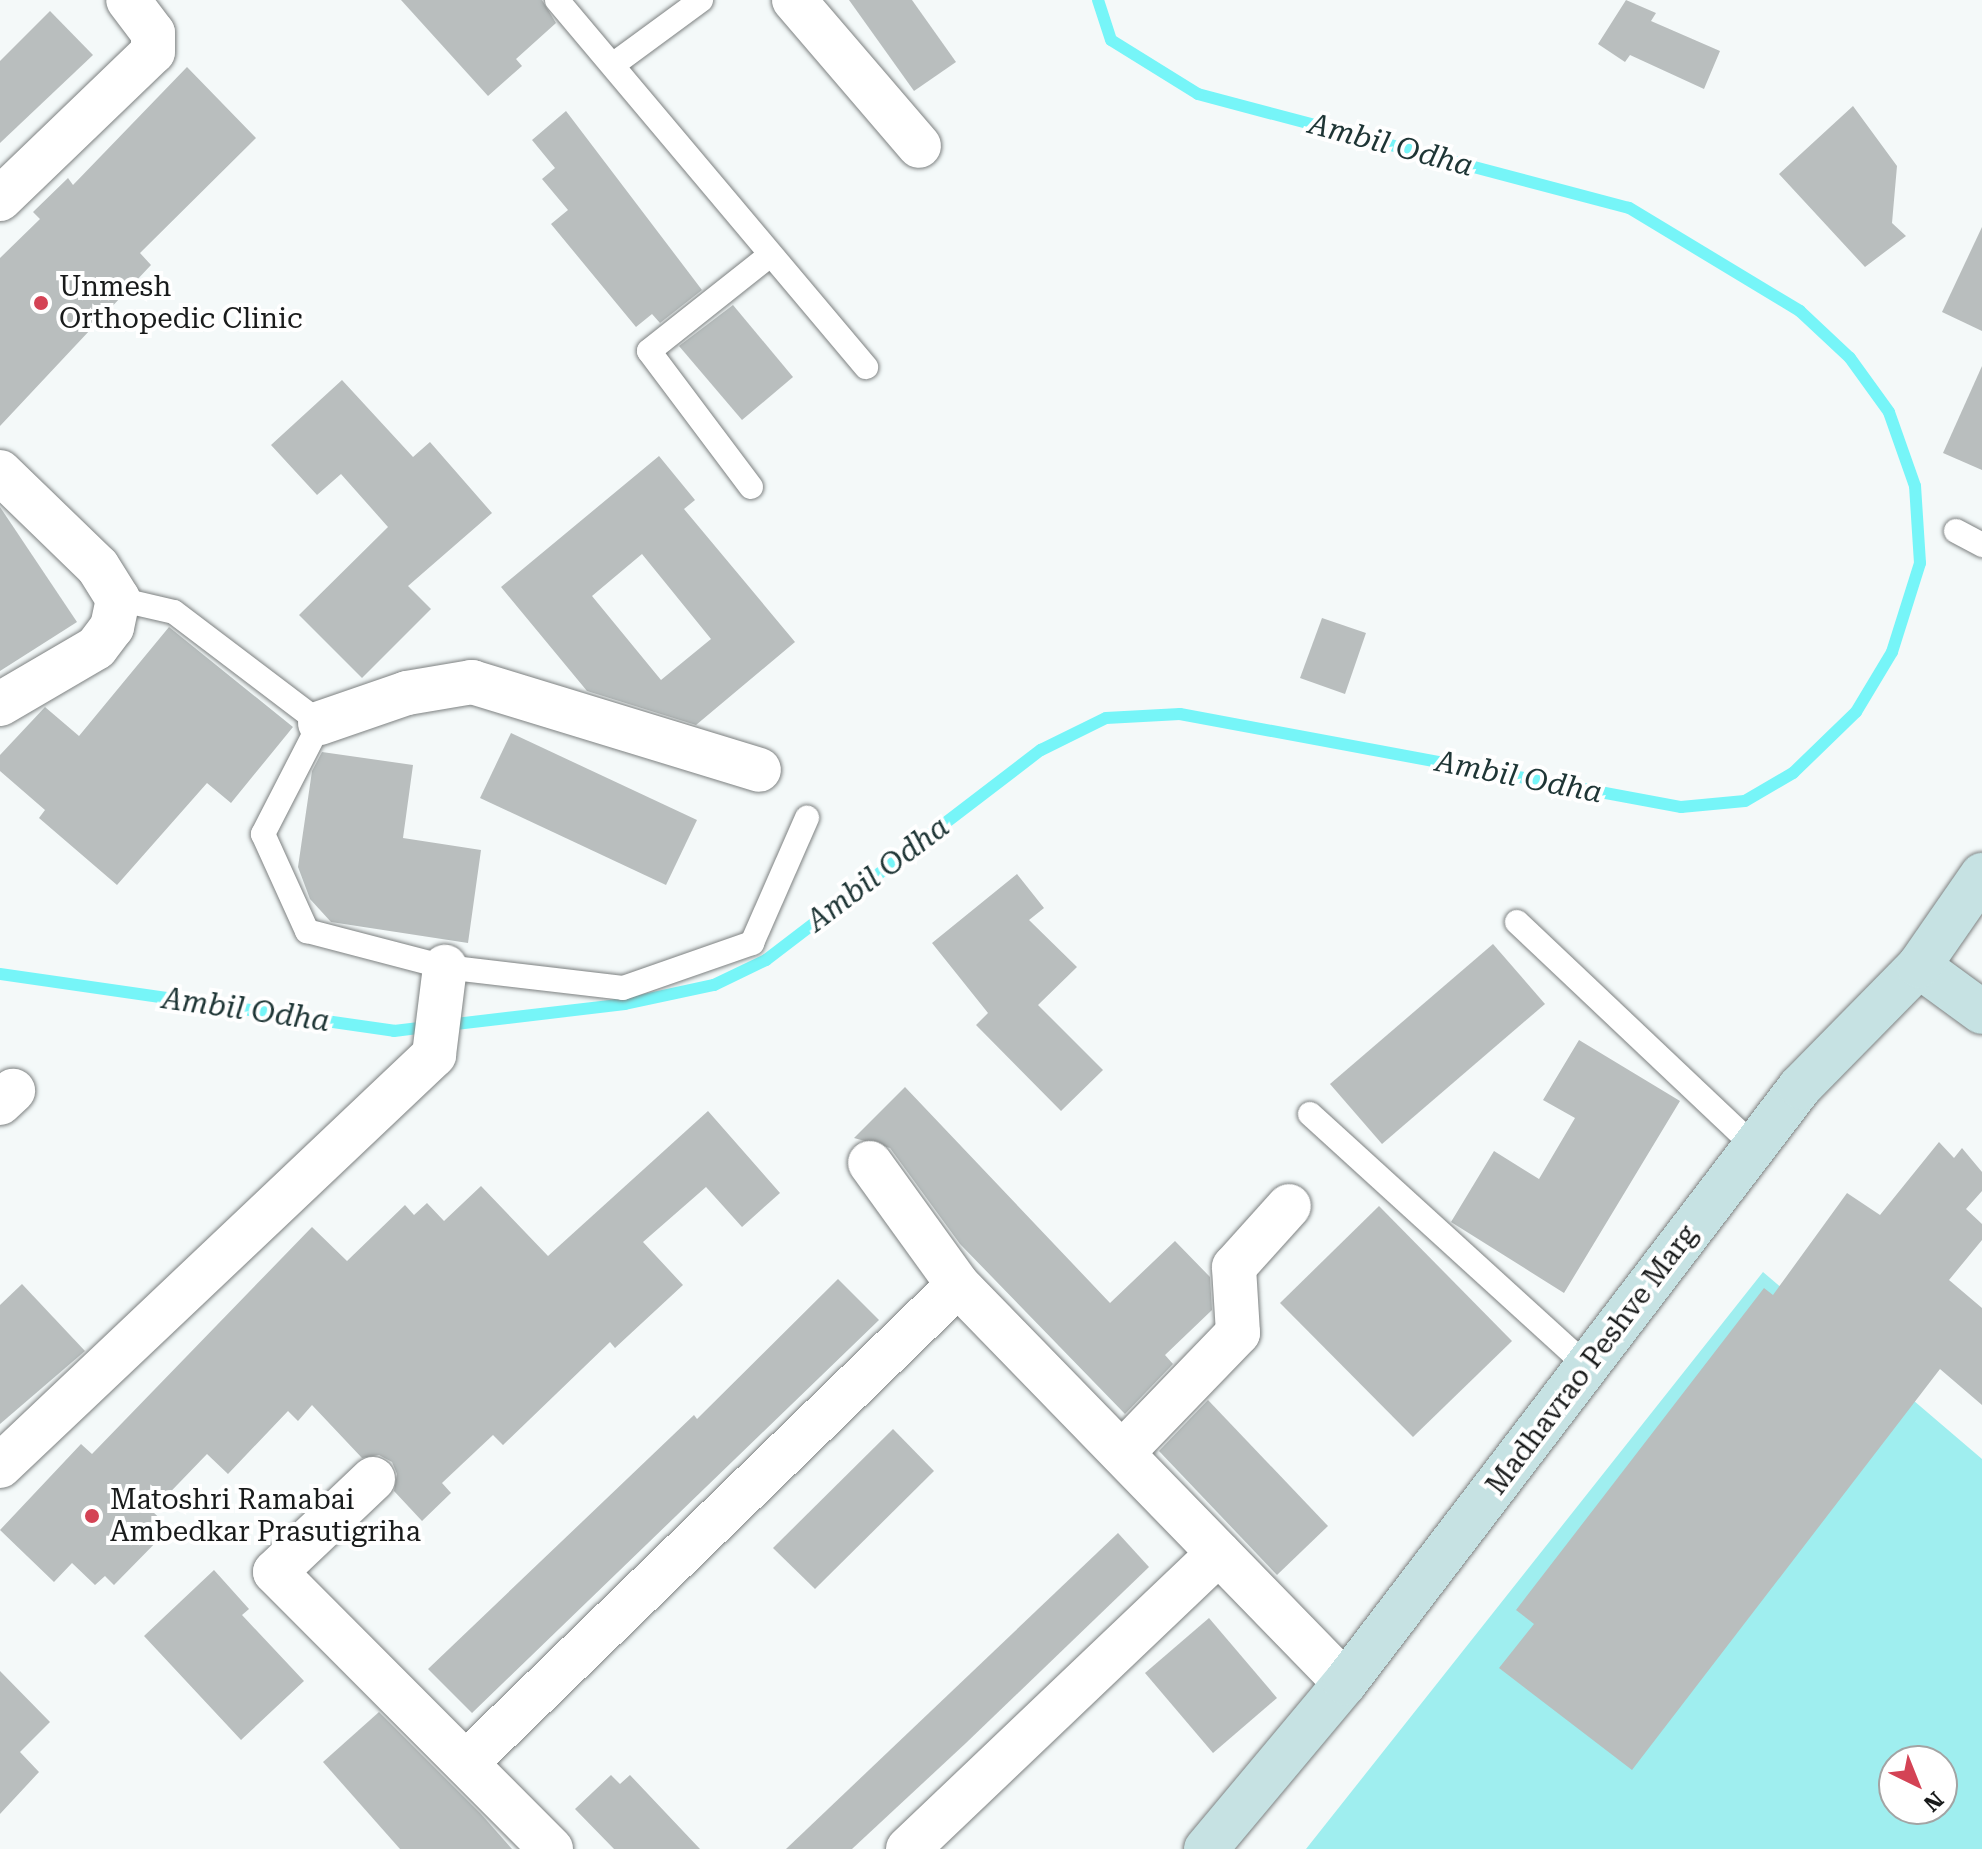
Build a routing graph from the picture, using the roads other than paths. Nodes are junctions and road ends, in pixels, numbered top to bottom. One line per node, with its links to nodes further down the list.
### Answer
1 (128, 0): 7 (street)
2 (557, 0): 5 (lane)
3 (701, 0): 5 (lane)
4 (794, 0): 6 (street)
5 (614, 64): 8 (lane)
6 (919, 146)
7 (0, 199)
8 (770, 255): 9 (lane); 11 (lane)
9 (866, 367)
10 (0, 472): 14 (street)
11 (751, 487)
12 (1956, 531): 13 (lane)
13 (1982, 545)
14 (118, 599): 15 (street); 16 (lane)
15 (0, 704)
16 (320, 723): 17 (street); 22 (lane)
17 (759, 770)
18 (807, 818): 22 (lane)
19 (1982, 875): 21 (street, Madhavrao Peshve Marg)
20 (1517, 922): 25 (lane)
21 (1919, 966): 23 (street); 25 (street, Madhavrao Peshve Marg)
22 (442, 986): 31 (street)
23 (1982, 1012)
24 (1310, 1114): 29 (lane)
25 (1755, 1147): 29 (street, Madhavrao Peshve Marg)
26 (870, 1163): 28 (street)
27 (1289, 1206): 30 (street)
28 (958, 1285): 30 (street); 35 (street)
29 (1587, 1366): 34 (street, Madhavrao Peshve Marg)
30 (1122, 1453): 33 (street)
31 (0, 1466)
32 (373, 1479): 35 (street)
33 (1219, 1553): 34 (street); 37 (street)
34 (1345, 1683): 38 (street, Madhavrao Peshve Marg)
35 (468, 1761): 36 (street)
36 (551, 1849)
37 (908, 1849)
38 (1206, 1849)

